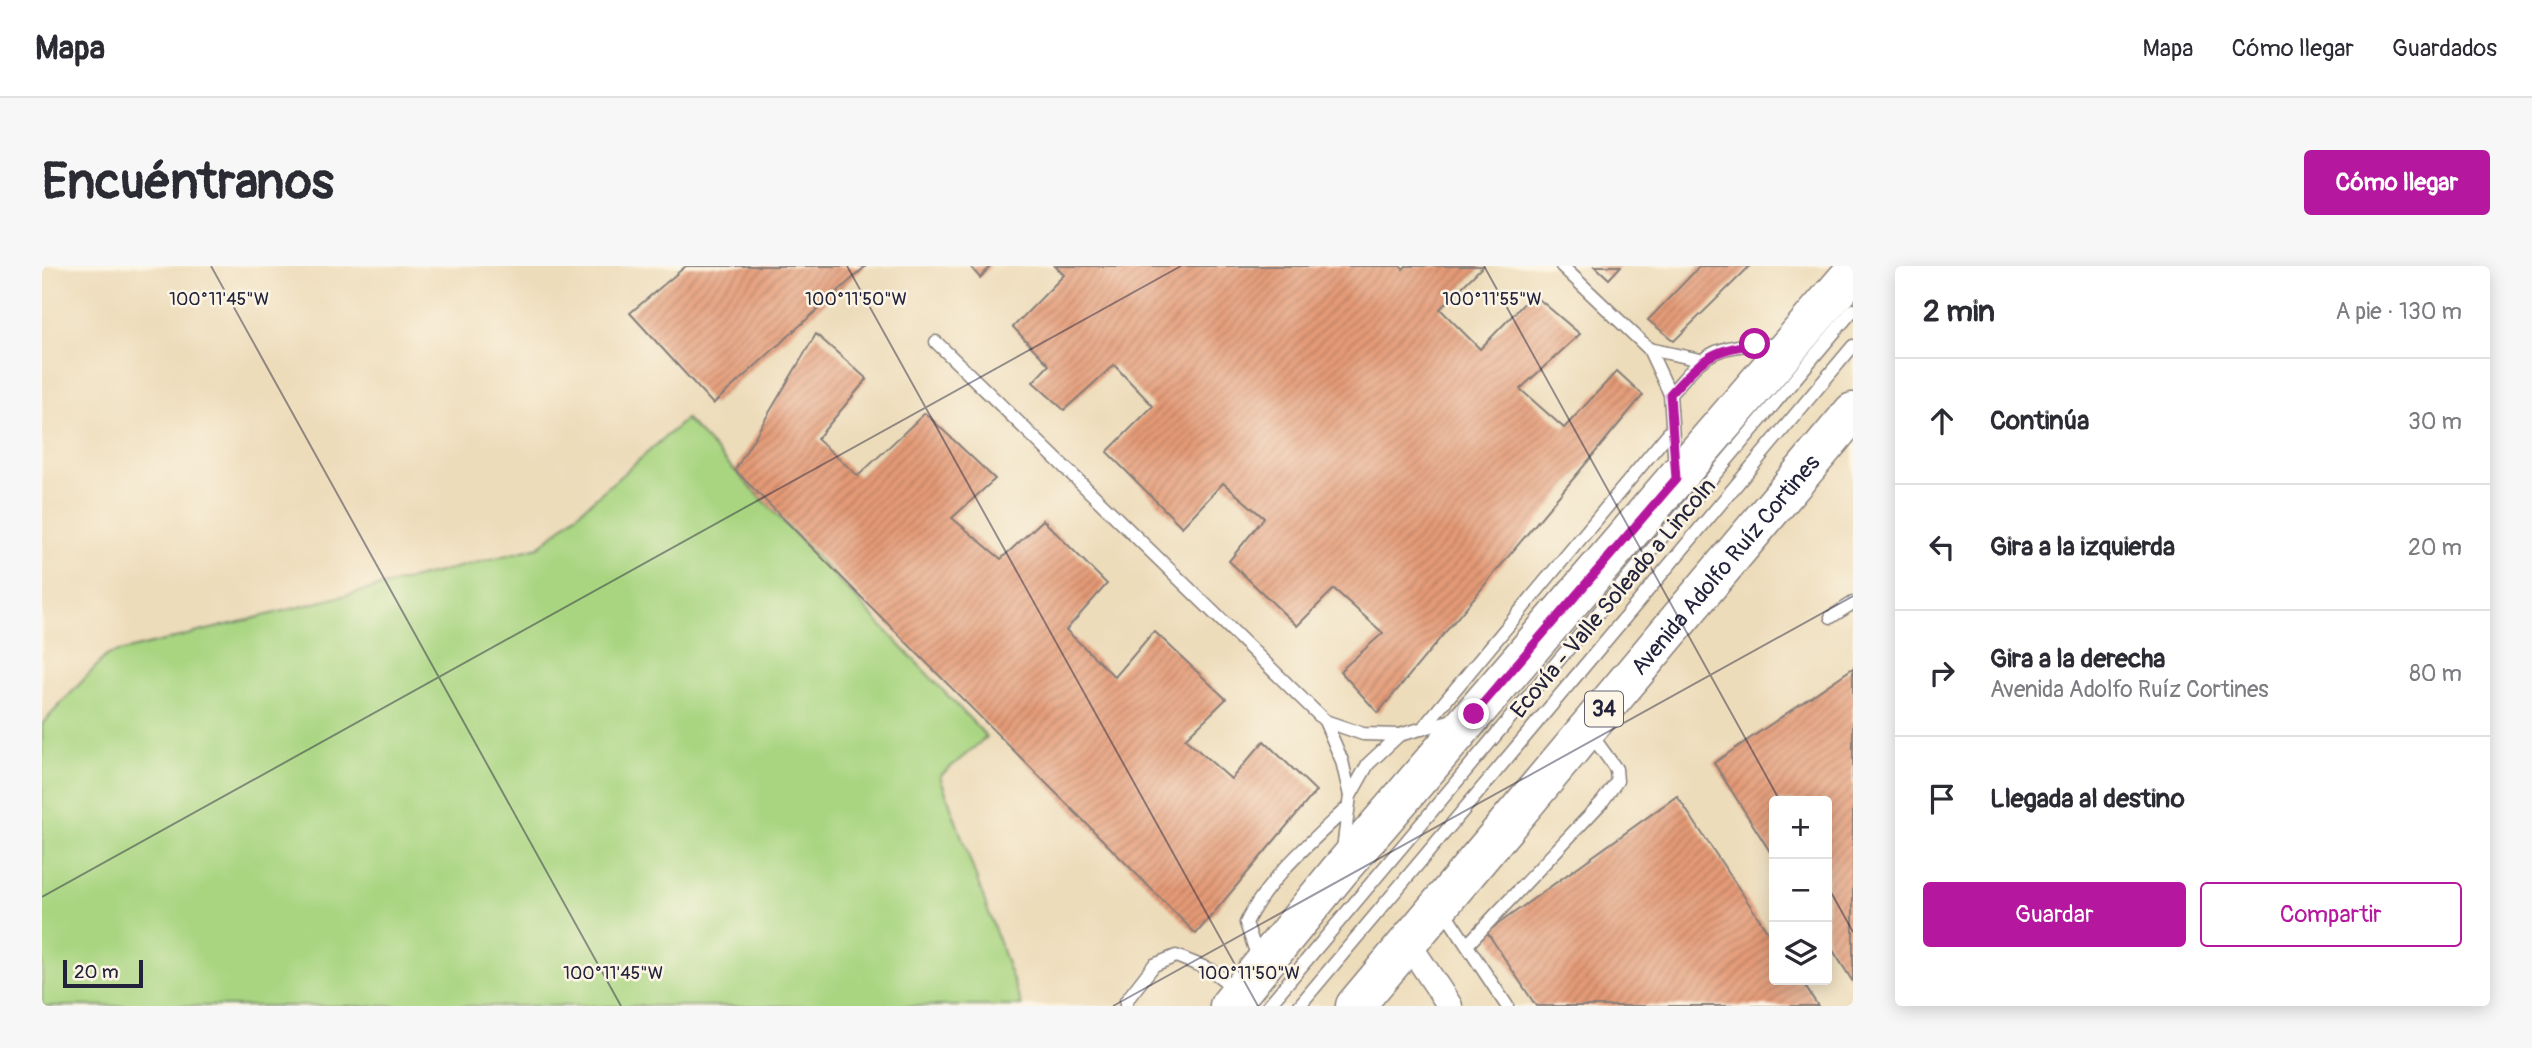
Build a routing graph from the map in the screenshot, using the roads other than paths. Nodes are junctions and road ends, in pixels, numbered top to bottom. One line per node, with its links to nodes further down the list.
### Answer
1 (1562, 266): 7 (lane)
2 (1853, 272): 5 (main road)
3 (1853, 310): 25 (lane)
4 (936, 342): 16 (lane)
5 (1790, 345): 8 (lane); 12 (main road)
6 (1853, 346): 27 (lane, Ecovía - Valle Soleado a Lincoln)
7 (1649, 349): 8 (lane); 9 (lane)
8 (1701, 360): 9 (lane)
9 (1670, 394): 11 (lane)
10 (1853, 412): 18 (main road, Avenida Adolfo Ruíz Cortines / 34)
11 (1671, 430): 12 (lane); 17 (lane)
12 (1676, 479): 15 (main road)
13 (1853, 603): 14 (lane)
14 (1831, 617)
15 (1474, 714): 17 (lane); 21 (main road)
16 (1325, 721): 19 (lane); 20 (lane)
17 (1422, 729): 19 (lane)
18 (1587, 729): 22 (main road, Avenida Adolfo Ruíz Cortines / 34); 24 (lane)
19 (1399, 735): 20 (lane)
20 (1349, 802): 21 (lane); 25 (lane)
21 (1340, 870): 25 (main road)
22 (1440, 904): 23 (main road, Avenida Adolfo Ruíz Cortines / 34); 24 (lane)
23 (1408, 943): 28 (main road, Avenida Adolfo Ruíz Cortines / 34); 29 (street)
24 (1467, 945): 30 (lane)
25 (1250, 993): 26 (lane)
26 (1126, 1006)
27 (1299, 1006)
28 (1355, 1006)
29 (1450, 1006)
30 (1507, 1006)

